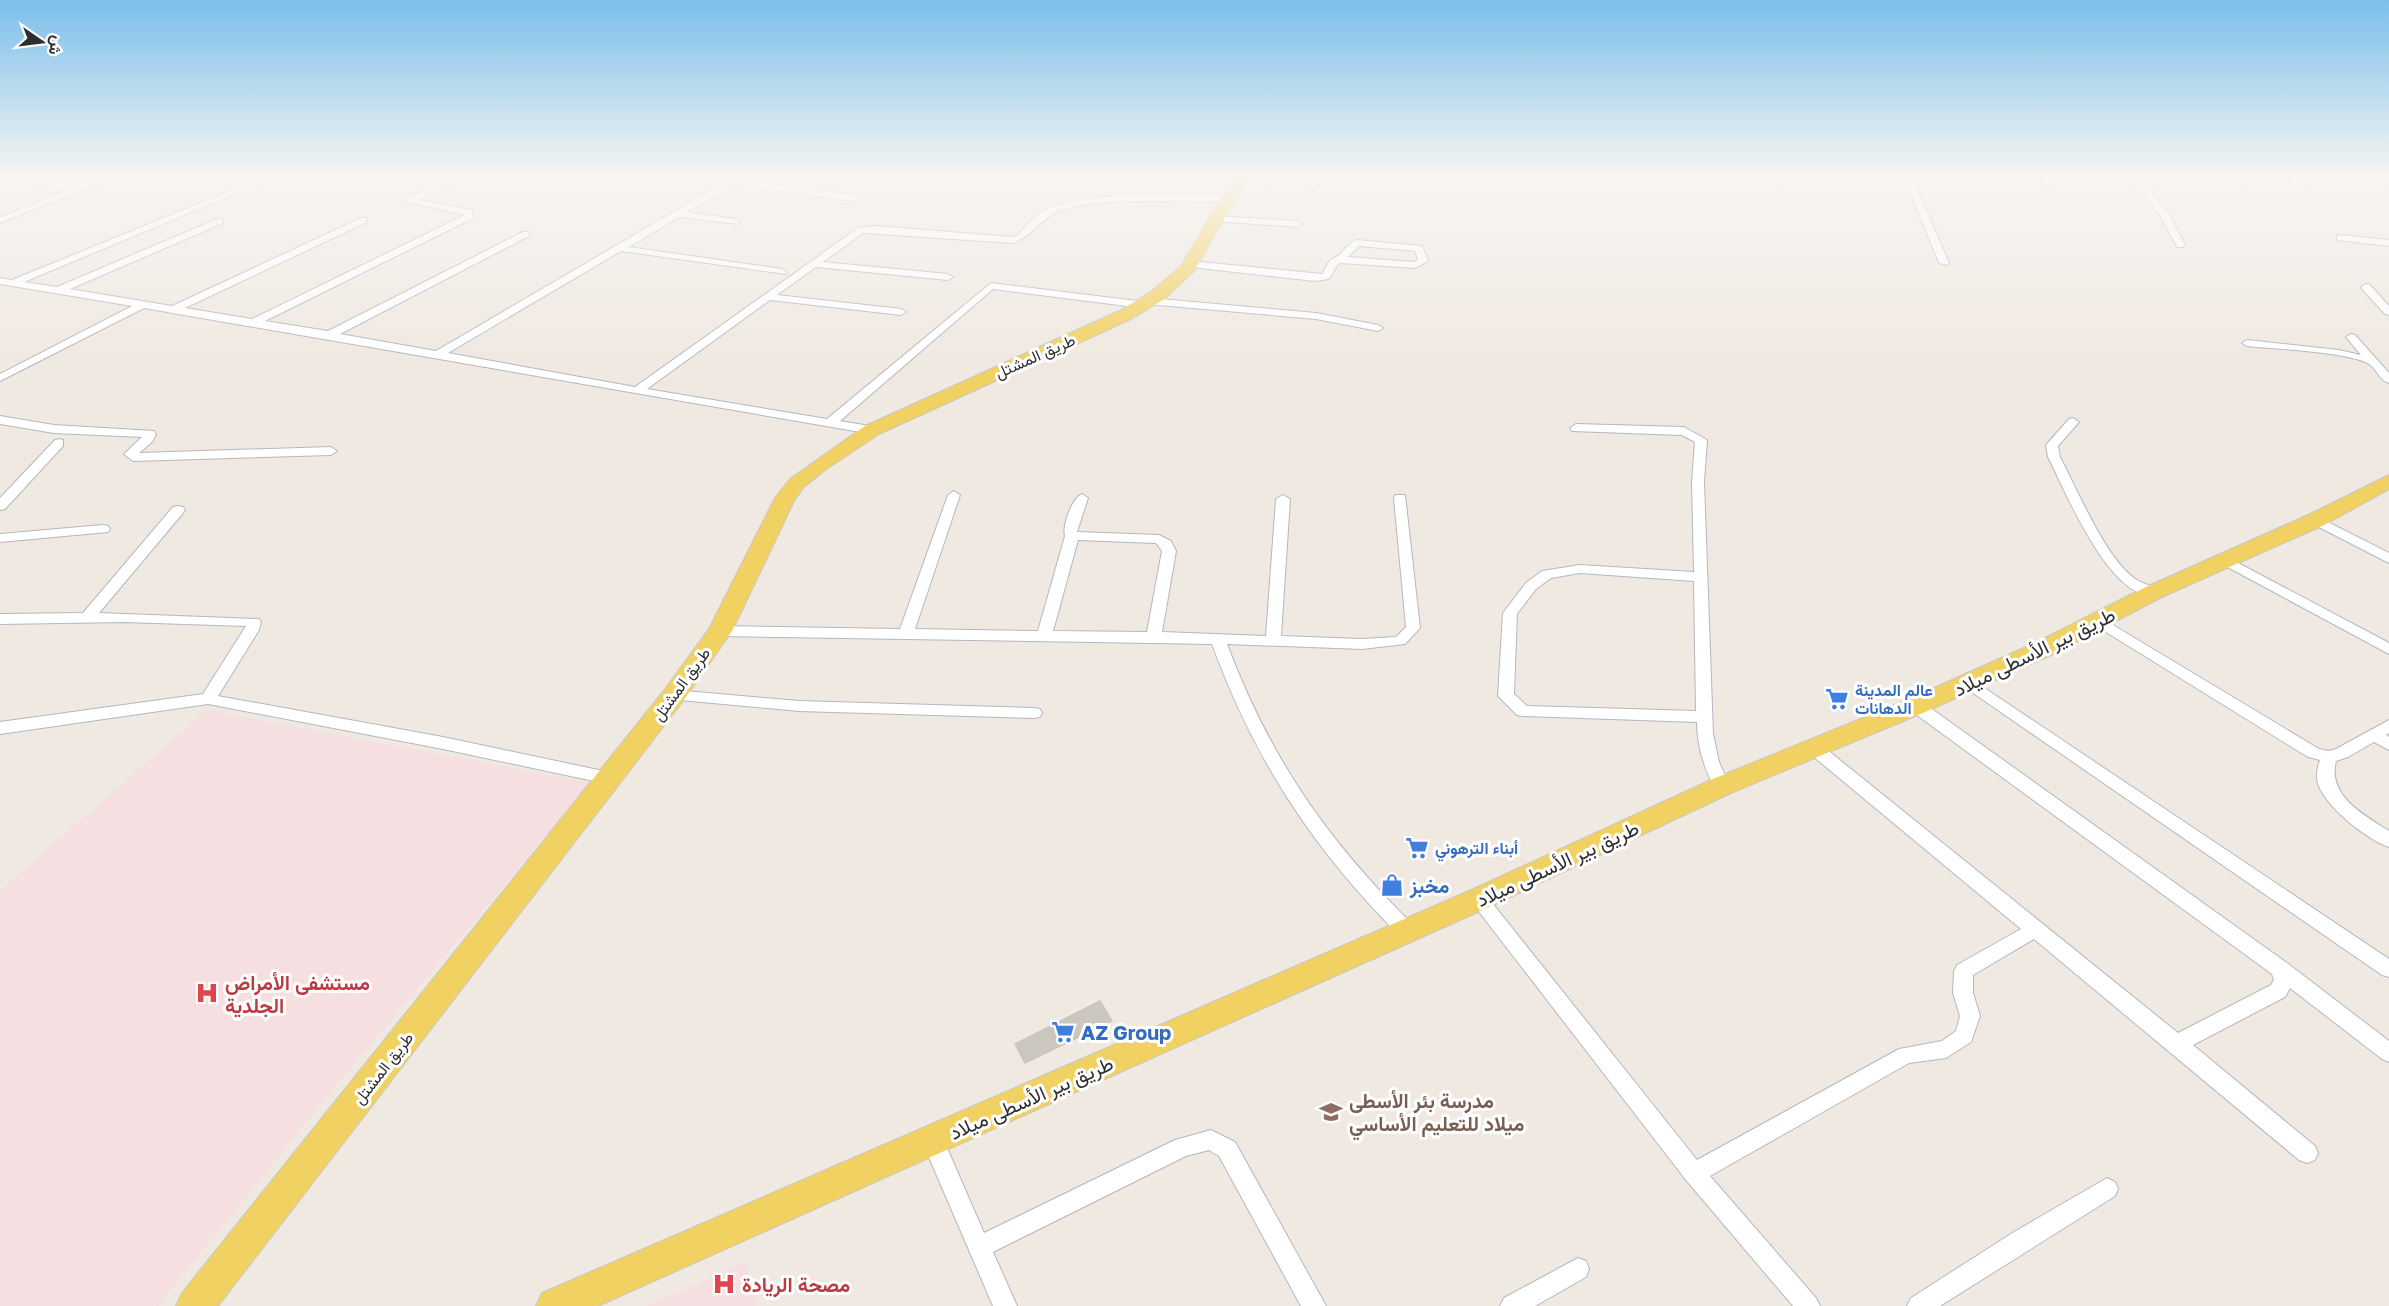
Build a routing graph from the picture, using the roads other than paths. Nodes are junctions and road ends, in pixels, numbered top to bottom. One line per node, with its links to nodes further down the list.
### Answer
1 (125, 236): 24 (street)
2 (185, 236): 26 (street)
3 (330, 236): 30 (street)
4 (430, 236): 33 (street)
5 (522, 236): 35 (street)
6 (640, 236): 16 (street)
7 (853, 236): 19 (street)
8 (959, 236): 9 (street)
9 (1022, 236)
10 (1206, 236): 20 (main road, طريق المشتل)
11 (1933, 236): 18 (street)
12 (2175, 236): 15 (street)
13 (2340, 238): 14 (street)
14 (2389, 243)
15 (2180, 245)
16 (619, 248): 21 (street); 38 (street)
17 (1341, 260): 17 (street); 20 (street)
18 (1944, 263)
19 (817, 264): 22 (street); 27 (street)
20 (1191, 264): 28 (main road, طريق المشتل)
21 (782, 272)
22 (948, 277)
23 (0, 281): 24 (street)
24 (13, 283): 26 (street)
25 (2366, 287): 32 (street)
26 (57, 291): 29 (street)
27 (768, 297): 31 (street); 42 (street)
28 (1146, 303): 34 (street); 45 (street); 47 (main road, طريق المشتل)
29 (142, 305): 30 (street); 40 (street)
30 (172, 310): 33 (street)
31 (901, 312)
32 (2389, 312)
33 (253, 323): 35 (street)
34 (1378, 328)
35 (329, 335): 38 (street)
36 (2351, 337): 39 (street)
37 (2247, 343): 39 (street)
38 (437, 355): 42 (street)
39 (2373, 362): 41 (street)
40 (0, 378)
41 (2389, 380)
42 (637, 391): 45 (street)
43 (0, 420): 49 (street)
44 (2073, 422): 64 (street)
45 (830, 423): 47 (street)
46 (1576, 428): 63 (street)
47 (872, 430): 68 (main road, طريق المشتل)
48 (59, 443): 55 (street)
49 (331, 451)
50 (2389, 482): 57 (main road, طريق بير الأسطى ميلاد)
51 (954, 495): 69 (street)
52 (1082, 498): 59 (street)
53 (1400, 498): 73 (street)
54 (1283, 499): 73 (street)
55 (0, 506)
56 (178, 510): 65 (street)
57 (2316, 520): 61 (street); 62 (main road, طريق بير الأسطى ميلاد)
58 (103, 529): 60 (street)
59 (1072, 536): 70 (street); 71 (street)
60 (0, 538)
61 (2389, 559)
62 (2225, 561): 64 (main road, طريق بير الأسطى ميلاد); 74 (street)
63 (1700, 577): 80 (street); 80 (street)
64 (2154, 592): 67 (main road, طريق بير الأسطى ميلاد)
65 (87, 618): 66 (street); 77 (street)
66 (0, 619)
67 (2098, 621): 75 (main road, طريق بير الأسطى ميلاد); 86 (street)
68 (720, 631): 69 (street); 76 (main road, طريق المشتل)
69 (906, 633): 70 (street)
70 (1044, 636): 71 (street)
71 (1154, 637): 72 (street)
72 (1218, 639): 73 (street); 92 (street)
73 (1273, 641)
74 (2389, 649)
75 (1968, 682): 78 (main road, طريق بير الأسطى ميلاد); 94 (street)
76 (675, 695): 79 (street); 87 (main road, طريق المشتل)
77 (208, 699): 82 (street); 87 (street)
78 (1917, 706): 85 (main road, طريق بير الأسطى ميلاد); 93 (street)
79 (1034, 713)
80 (1704, 717): 88 (street)
81 (2389, 726): 83 (street)
82 (0, 728)
83 (2374, 735): 84 (street); 86 (street)
84 (2389, 744)
85 (1814, 748): 88 (main road, طريق بير الأسطى ميلاد); 91 (street)
86 (2329, 757): 89 (street)
87 (608, 778): 103 (main road, طريق المشتل)
88 (1722, 786): 90 (main road, طريق بير الأسطى ميلاد)
89 (2389, 840)
90 (1479, 899): 92 (main road, طريق بير الأسطى ميلاد); 99 (street)
91 (2036, 929): 95 (street); 99 (street)
92 (1406, 930): 97 (main road, طريق بير الأسطى ميلاد)
93 (2280, 969): 95 (street); 96 (street)
94 (2389, 969)
95 (2179, 1044): 98 (street)
96 (2389, 1053)
97 (933, 1141): 101 (street); 104 (main road, طريق بير الأسطى ميلاد)
98 (2307, 1153)
99 (1694, 1173): 108 (street)
100 (2107, 1189): 109 (street)
101 (979, 1247): 105 (street); 106 (street)
102 (1578, 1269): 107 (street)
103 (195, 1306)
104 (555, 1306)
105 (1005, 1306)
106 (1314, 1306)
107 (1512, 1306)
108 (1808, 1306)
109 (1919, 1306)

